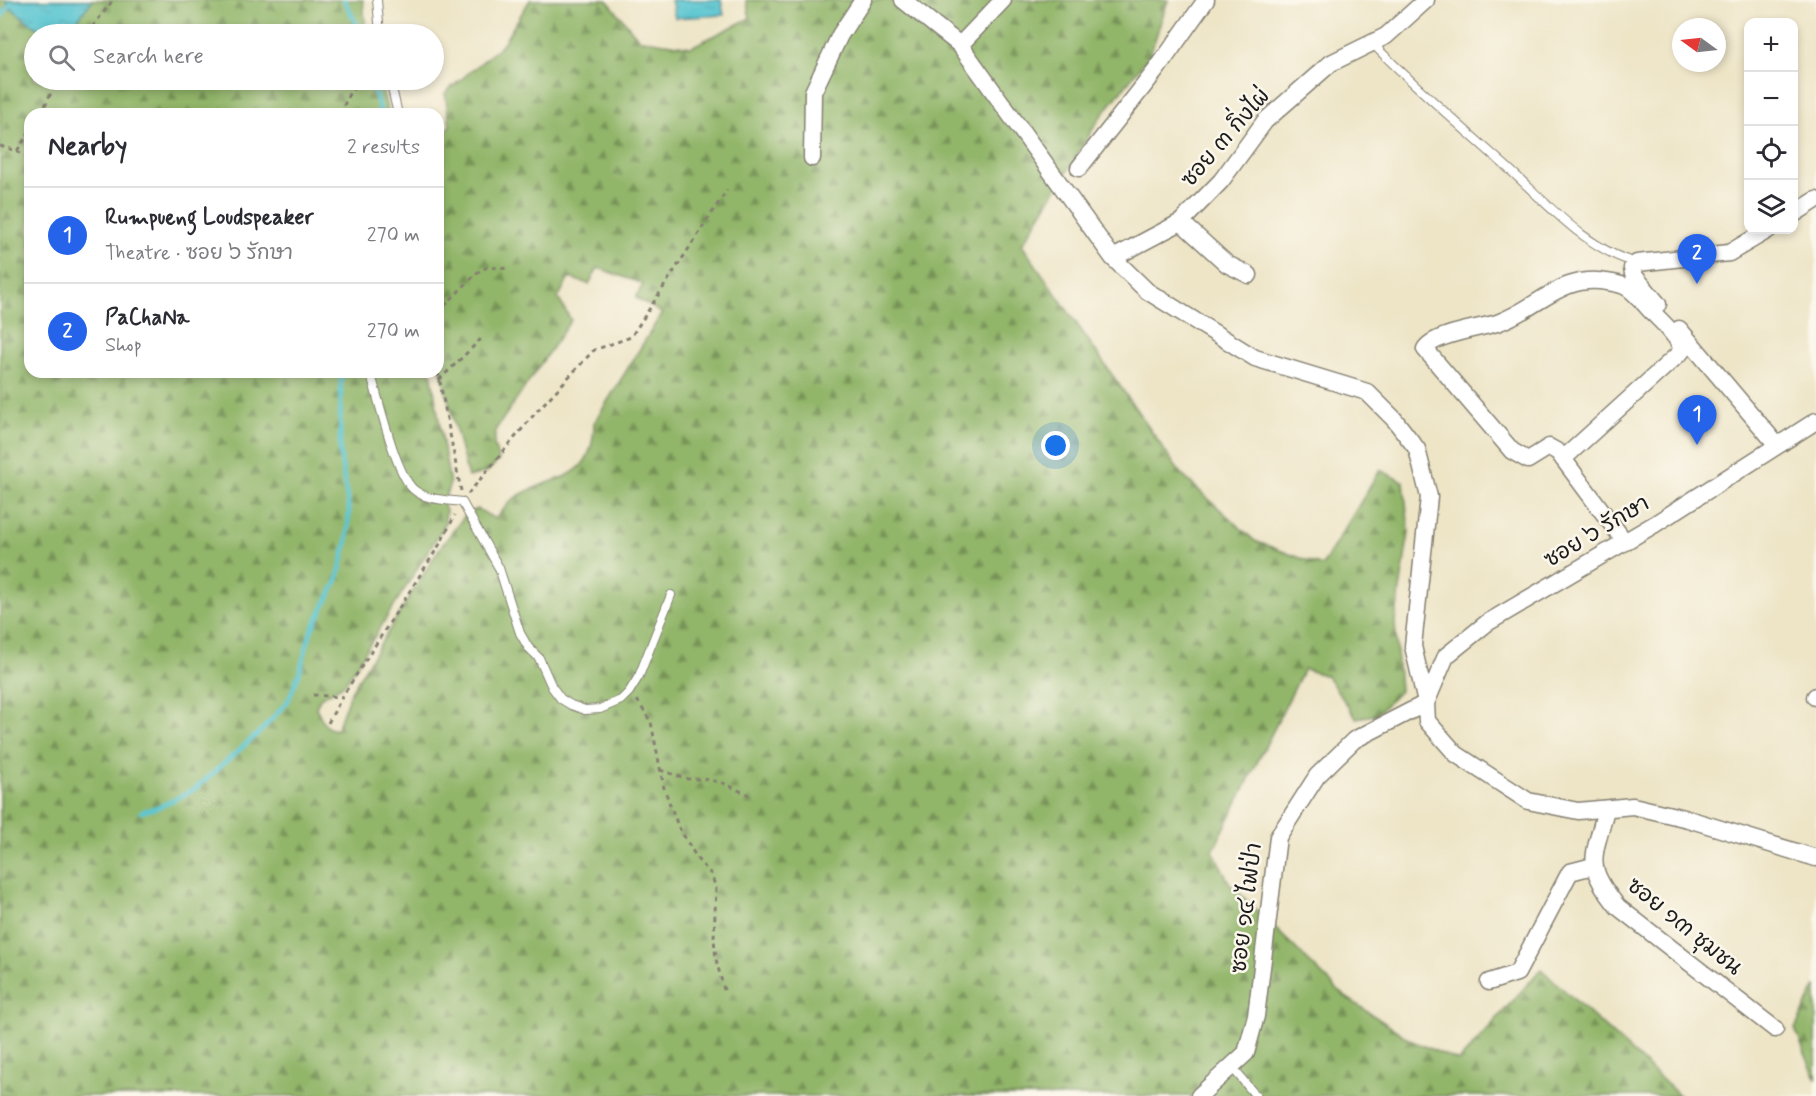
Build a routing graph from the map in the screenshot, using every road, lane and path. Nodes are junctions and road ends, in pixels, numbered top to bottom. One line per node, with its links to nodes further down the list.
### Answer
1 (113, 0): 8 (path)
2 (377, 0): 9 (lane)
3 (863, 0): 22 (street)
4 (903, 0): 11 (street)
5 (1003, 0): 11 (street)
6 (1206, 0): 23 (street)
7 (1426, 0): 10 (street, ซอย ๓ กิ่งไผ่)
8 (95, 24)
9 (379, 24)
10 (1372, 43): 27 (street, ซอย ๓ กิ่งไผ่); 30 (lane)
11 (960, 45): 29 (street)
12 (53, 90): 15 (path)
13 (352, 90): 16 (path)
14 (392, 90): 17 (lane)
15 (44, 108)
16 (343, 108)
17 (397, 108)
18 (24, 140): 20 (path)
19 (0, 146): 20 (path)
20 (17, 151): 21 (path)
21 (24, 156)
22 (812, 158)
23 (1079, 168)
24 (727, 190): 41 (path)
25 (1816, 200): 26 (street)
26 (1798, 211)
27 (1181, 222): 29 (street, ซอย ๓ กิ่งไผ่); 32 (street)
28 (1761, 234): 30 (street)
29 (1113, 258): 47 (street)
30 (1637, 263): 39 (street)
31 (510, 269): 33 (path)
32 (1249, 275)
33 (444, 306)
34 (481, 339): 35 (path)
35 (444, 375)
36 (372, 378): 41 (lane)
37 (439, 380): 41 (path)
38 (1816, 421): 39 (street, ซอย ๖ รักษา)
39 (1778, 444): 42 (street, ซอย ๖ รักษา)
40 (1563, 459): 40 (street); 42 (street)
41 (462, 502): 44 (lane); 46 (path)
42 (1625, 542): 47 (street, ซอย ๖ รักษา)
43 (671, 595): 44 (lane)
44 (629, 692): 49 (path)
45 (313, 695): 46 (path)
46 (342, 698): 48 (path)
47 (1426, 703): 51 (street); 57 (street, ซอย ๑๔ ไฟป่า)
48 (328, 723)
49 (660, 770): 50 (path); 55 (path)
50 (749, 795)
51 (1606, 809): 52 (street); 53 (street)
52 (1816, 858)
53 (1593, 866): 54 (street); 56 (street, ซอย ๑๓ ชุมชน)
54 (1489, 982)
55 (725, 994)
56 (1775, 1029)
57 (1231, 1066): 58 (street, ซอย ๑๔ ไฟป่า); 59 (lane)
58 (1199, 1096)
59 (1256, 1096)

